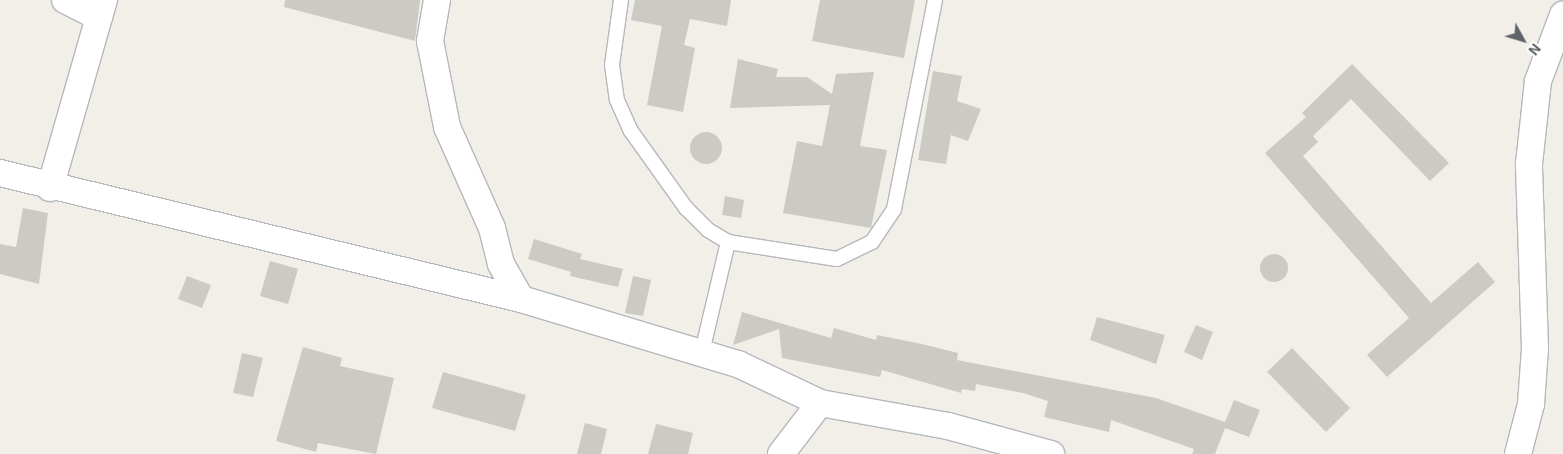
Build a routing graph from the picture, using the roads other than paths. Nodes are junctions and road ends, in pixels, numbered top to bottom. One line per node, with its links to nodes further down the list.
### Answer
1 (64, 0): 5 (street)
2 (437, 0): 10 (street)
3 (621, 0): 9 (lane)
4 (935, 0): 9 (lane)
5 (102, 9): 8 (street)
6 (1563, 15): 15 (street)
7 (0, 173): 8 (street)
8 (50, 188): 10 (street)
9 (728, 242): 11 (lane)
10 (520, 298): 11 (street)
11 (702, 352): 12 (street)
12 (820, 403): 13 (street); 14 (street)
13 (781, 454)
14 (1051, 454)
15 (1518, 454)

